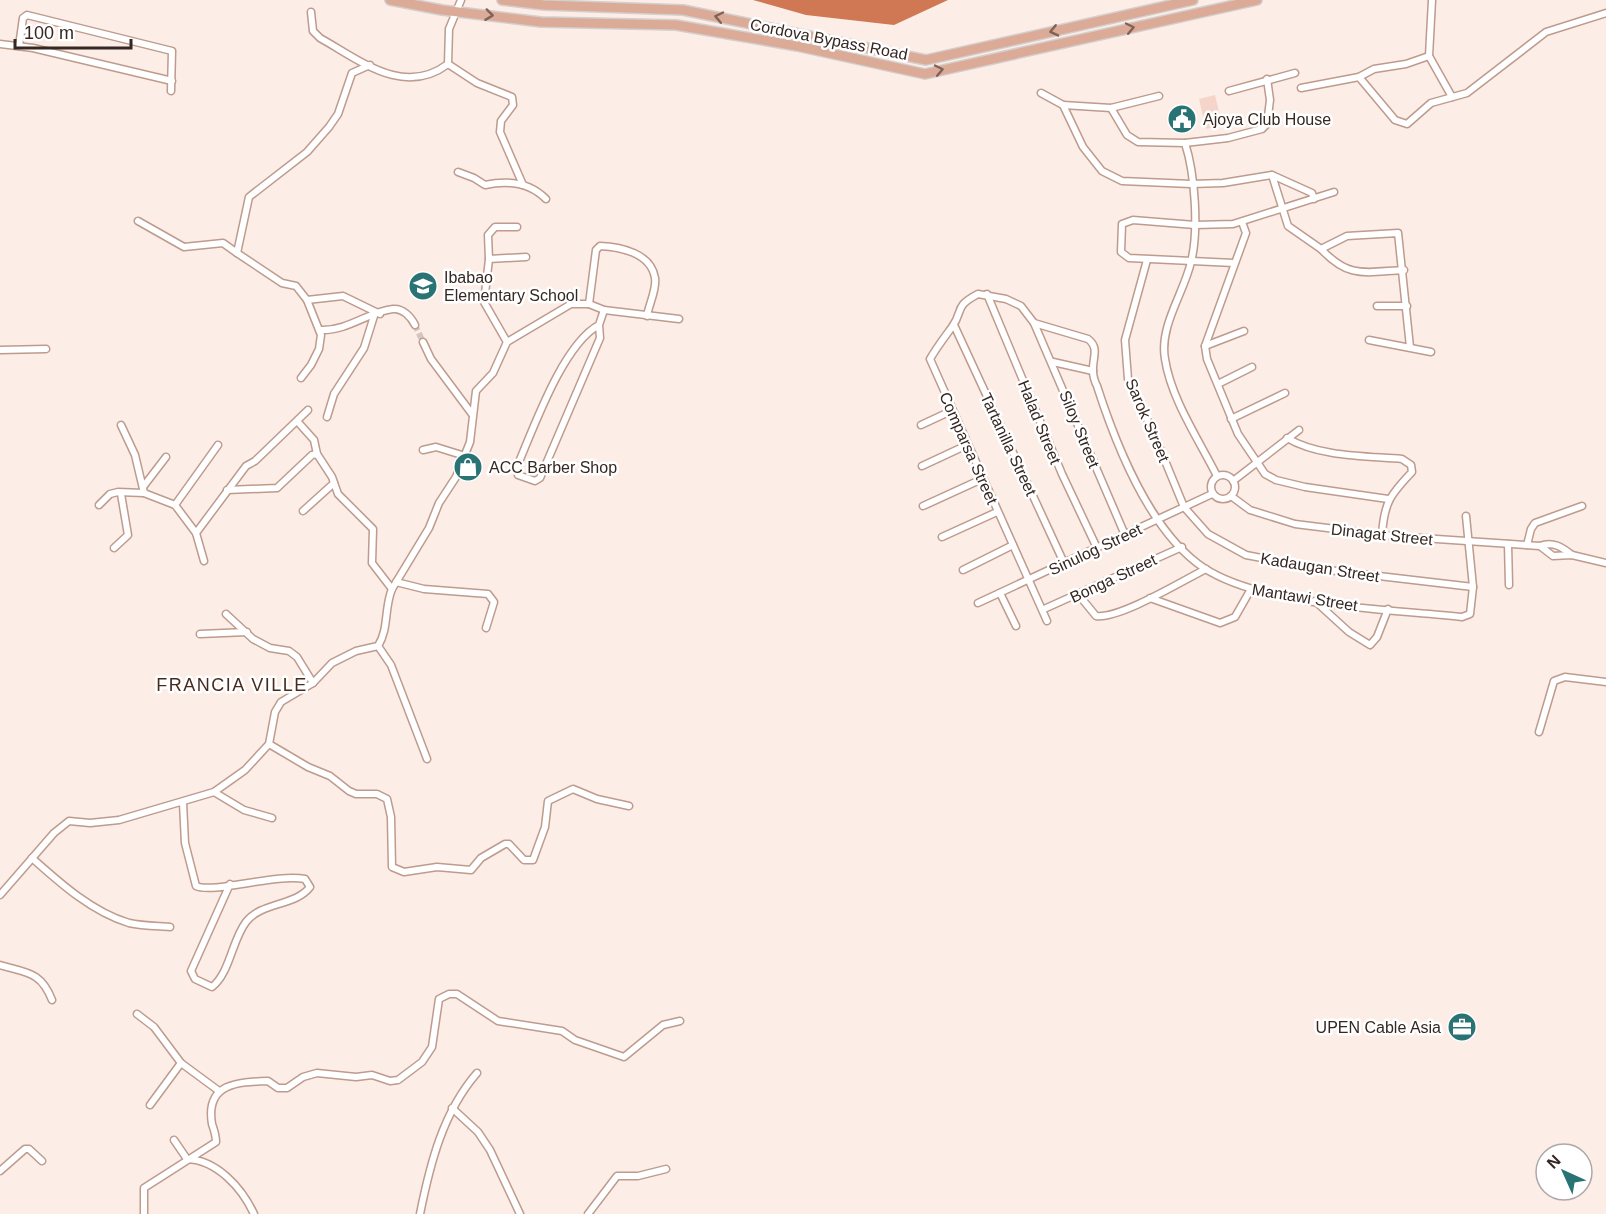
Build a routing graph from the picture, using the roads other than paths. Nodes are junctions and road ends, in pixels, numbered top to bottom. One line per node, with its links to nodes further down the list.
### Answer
1 (390, 0): 9 (main road, Cordova Bypass Road)
2 (461, 0): 9 (street)
3 (502, 0): 4 (main road, Cordova Bypass Road, one-way to 3)
4 (1193, 0)
5 (1257, 0): 7 (main road, Cordova Bypass Road)
6 (1432, 0): 13 (street)
7 (1227, 3): 9 (main road, Cordova Bypass Road, one-way to 7)
8 (311, 12): 15 (street)
9 (456, 12): 14 (street)
10 (1606, 13): 25 (street)
11 (0, 44): 12 (street)
12 (19, 46): 19 (street); 19 (street)
13 (1429, 56): 17 (street); 25 (street)
14 (448, 64): 15 (street); 32 (street)
15 (370, 65): 42 (street)
16 (1295, 73): 18 (street)
17 (1359, 77): 20 (street); 25 (street)
18 (1267, 79): 22 (street); 28 (street)
19 (172, 81): 21 (street)
20 (1301, 87)
21 (171, 91)
22 (1229, 91)
23 (1041, 93): 26 (street)
24 (1159, 96): 27 (street)
25 (1452, 97)
26 (1064, 105): 27 (street); 31 (street)
27 (1111, 108): 28 (street)
28 (1185, 143): 31 (street)
29 (458, 172): 32 (street)
30 (1272, 175): 31 (street); 35 (street); 36 (street)
31 (1191, 184): 39 (street)
32 (523, 185): 34 (street)
33 (1334, 192): 35 (street)
34 (546, 199)
35 (1314, 199): 36 (street)
36 (1282, 208): 38 (street); 41 (street)
37 (138, 222): 42 (street)
38 (1242, 222): 39 (street); 47 (street)
39 (1195, 225): 45 (street); 46 (street)
40 (518, 227): 44 (street)
41 (1321, 249): 48 (street); 48 (street)
42 (237, 253): 50 (street)
43 (526, 257): 44 (street)
44 (489, 260): 66 (street)
45 (1147, 260): 46 (street); 110 (street, Sarok Street)
46 (1191, 263): 47 (street); 96 (street)
47 (1234, 263): 67 (street)
48 (1404, 270): 53 (street)
49 (987, 294): 58 (street); 59 (street, Comparsa Street); 126 (street, Halad Street)
50 (307, 300): 55 (street); 62 (street)
51 (589, 304): 54 (street); 56 (street); 66 (street)
52 (1377, 306): 53 (street)
53 (1407, 306): 68 (street)
54 (604, 310): 56 (street); 61 (street)
55 (377, 315): 60 (street); 62 (street); 81 (street)
56 (647, 316): 57 (street)
57 (679, 319)
58 (1034, 323): 72 (street, Siloy Street); 74 (street, Mantawi Street)
59 (954, 324): 79 (street, Comparsa Street); 130 (street, Tartanilla Street)
60 (415, 325)
61 (599, 325): 61 (street)
62 (321, 330): 75 (street)
63 (1244, 331): 67 (street)
64 (1369, 340): 68 (street)
65 (423, 342): 80 (street)
66 (507, 342): 80 (street)
67 (1205, 346): 76 (street)
68 (1410, 347): 71 (street)
69 (46, 349): 70 (street)
70 (0, 350)
71 (1431, 352)
72 (1053, 363): 74 (street); 116 (street, Siloy Street)
73 (1252, 367): 76 (street)
74 (1093, 371): 114 (street, Mantawi Street)
75 (301, 378)
76 (1218, 384): 82 (street)
77 (1285, 393): 82 (street)
78 (308, 410): 83 (street)
79 (951, 411): 85 (street); 89 (street, Comparsa Street)
80 (472, 414): 92 (street)
81 (327, 417)
82 (1231, 419): 94 (street)
83 (297, 421): 91 (street); 101 (street)
84 (121, 425): 100 (street)
85 (921, 425)
86 (1299, 430): 87 (street)
87 (1287, 438): 94 (street); 105 (street)
88 (218, 445): 107 (street)
89 (967, 445): 95 (street); 97 (street, Comparsa Street)
90 (423, 450): 92 (street)
91 (317, 454): 99 (street); 101 (street)
92 (465, 456): 134 (street)
93 (166, 457): 100 (street)
94 (1256, 463): 98 (street); 105 (street)
95 (922, 466)
96 (1217, 476): 98 (street); 103 (street)
97 (982, 479): 108 (street); 112 (street, Comparsa Street)
98 (1233, 481): 104 (street)
99 (334, 483): 111 (street); 137 (street)
100 (143, 490): 102 (street); 107 (street)
101 (227, 490): 115 (street)
102 (121, 494): 106 (street); 125 (street)
103 (1212, 494): 104 (street); 110 (street, Sinulog Street)
104 (1231, 496): 117 (street, Dinagat Street)
105 (1388, 499): 117 (street)
106 (99, 505)
107 (175, 505): 115 (street)
108 (923, 506)
109 (1582, 506): 122 (street)
110 (1184, 507): 114 (street, Sinulog Street); 136 (street, Kadaugan Street)
111 (303, 511)
112 (997, 512): 118 (street); 121 (street, Comparsa Street)
113 (1466, 516): 119 (street, Mantawi Street)
114 (1158, 520): 116 (street, Sinulog Street); 124 (street, Mantawi Street)
115 (196, 533): 128 (street)
116 (1125, 534): 126 (street, Sinulog Street)
117 (1382, 536): 119 (street, Dinagat Street)
118 (942, 537)
119 (1470, 543): 120 (street, Dinagat Street); 136 (street, Mantawi Street)
120 (1508, 544): 122 (street, Dinagat Street); 135 (street)
121 (1013, 545): 132 (street); 133 (street, Comparsa Street)
122 (1527, 545): 123 (street, Dinagat Street)
123 (1540, 546): 127 (street, Dinagat Street); 127 (street, Dinagat Street)
124 (1182, 547): 131 (street, Mantawi Street); 140 (street, Bonga Street)
125 (114, 548)
126 (1097, 548): 130 (street, Sinulog Street)
127 (1572, 555): 129 (street, Dinagat Street)
128 (204, 561)
129 (1606, 562)
130 (1064, 563): 133 (street, Sinulog Street)
131 (1206, 569): 138 (street, Mantawi Street); 141 (street)
132 (963, 570)
133 (1029, 580): 139 (street, Sinulog Street); 144 (street, Comparsa Street)
134 (396, 582): 137 (street); 149 (street)
135 (1509, 585)
136 (1473, 587): 145 (street, Mantawi Street)
137 (392, 589): 152 (street)
138 (1251, 589): 141 (street); 142 (street, Mantawi Street)
139 (1000, 593): 143 (street, Sinulog Street); 148 (street)
140 (1078, 594): 141 (street); 144 (street, Bonga Street)
141 (1150, 598)
142 (1315, 601): 145 (street, Mantawi Street); 145 (street)
143 (978, 603)
144 (1044, 609): 147 (street, Comparsa Street)
145 (1388, 609)
146 (226, 614): 150 (street)
147 (1047, 621)
148 (1016, 627)
149 (486, 628)
150 (247, 632): 151 (street); 154 (street)
151 (200, 634)
152 (378, 646): 154 (street); 157 (street)
153 (1606, 682): 155 (street)
154 (313, 683): 156 (street)
155 (1539, 732)
156 (269, 744): 158 (street); 160 (street)
157 (427, 759)
158 (214, 792): 159 (street); 161 (street)
159 (183, 803): 162 (street); 163 (street)
160 (629, 806)
161 (272, 818)
162 (32, 858): 164 (street); 165 (street)
163 (230, 884): 163 (street)
164 (0, 895)
165 (170, 927)
166 (0, 965): 167 (street)
167 (52, 1000)
168 (137, 1014): 170 (street)
169 (680, 1021): 172 (street)
170 (180, 1063): 172 (street); 173 (street)
171 (477, 1073): 174 (street)
172 (219, 1091): 176 (street)
173 (150, 1105)
174 (452, 1108): 182 (street); 183 (street)
175 (174, 1140): 176 (street)
176 (187, 1159): 180 (street); 181 (street)
177 (42, 1161): 179 (street)
178 (666, 1169): 184 (street)
179 (0, 1171)
180 (144, 1214)
181 (254, 1214)
182 (420, 1214)
183 (520, 1214)
184 (588, 1214)

